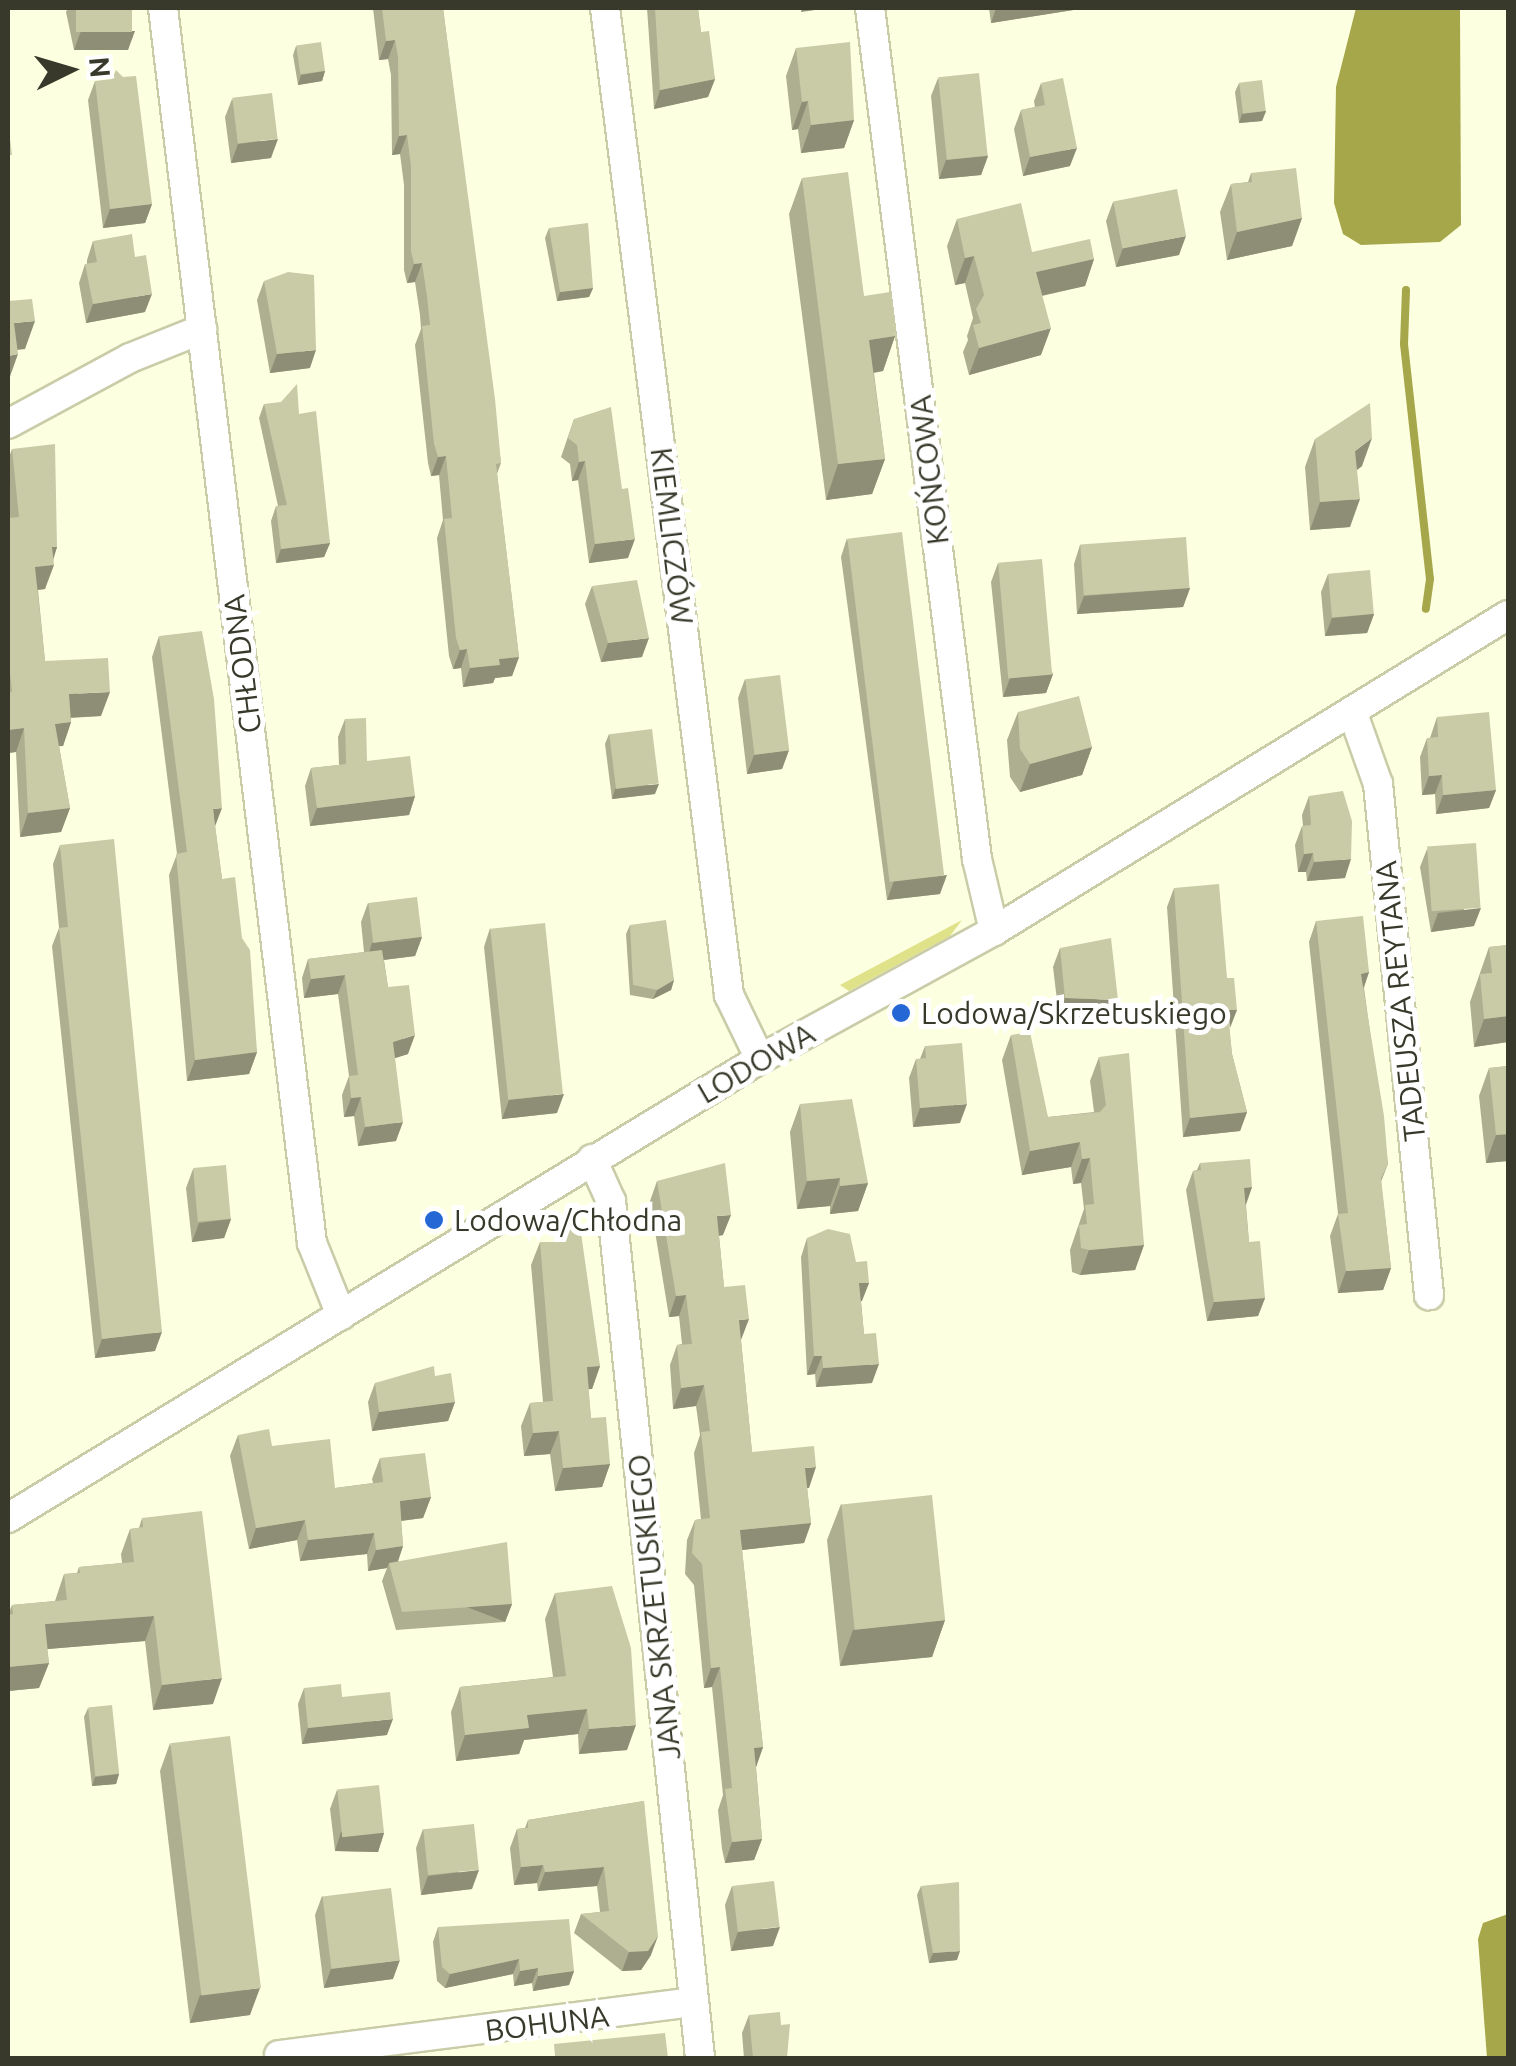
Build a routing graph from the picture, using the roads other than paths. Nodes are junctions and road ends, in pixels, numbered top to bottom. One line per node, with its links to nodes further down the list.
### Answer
1 (164, 8): 4 (street, CHŁODNA)
2 (605, 8): 9 (street, KIEMLICZÓW)
3 (870, 8): 8 (street, KOŃCOWA)
4 (202, 329): 5 (street); 12 (street, CHŁODNA)
5 (8, 424)
6 (1508, 614): 7 (street, LODOWA)
7 (1352, 711): 8 (street, LODOWA); 11 (street, TADEUSZA REYTANA)
8 (994, 931): 9 (street, LODOWA)
9 (760, 1059): 10 (street, LODOWA)
10 (592, 1159): 12 (street, LODOWA); 14 (street, JANA SKRZETUSKIEGO)
11 (1429, 1295)
12 (340, 1315): 13 (street, LODOWA)
13 (8, 1518)
14 (694, 2002): 15 (street, BOHUNA); 16 (street, JANA SKRZETUSKIEGO)
15 (279, 2055)
16 (700, 2058)

